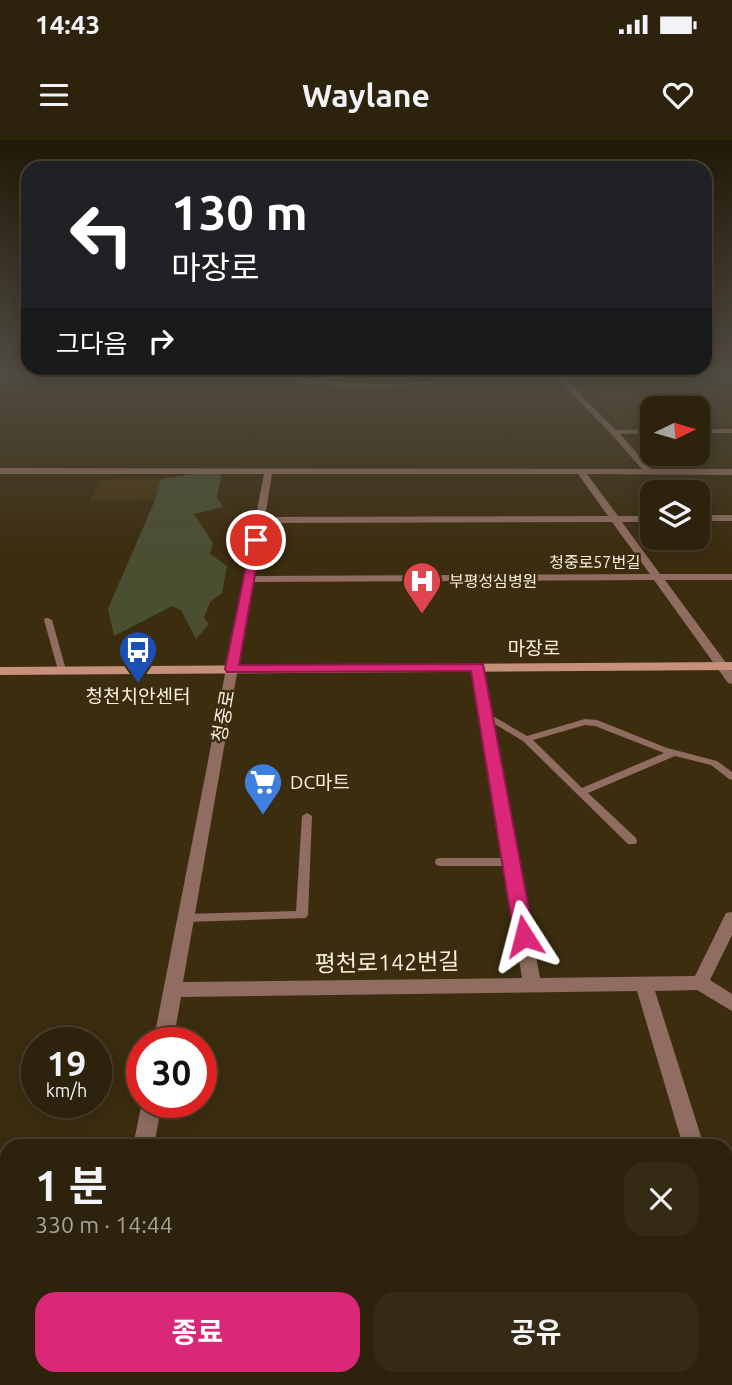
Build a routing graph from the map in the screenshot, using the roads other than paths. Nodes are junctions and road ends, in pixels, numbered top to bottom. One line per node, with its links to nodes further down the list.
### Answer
1 (615, 433): 4 (street)
2 (0, 471): 6 (street)
3 (582, 472): 4 (street); 6 (street); 8 (street)
4 (649, 472): 5 (street)
5 (732, 472)
6 (268, 473): 11 (street, 청중로)
7 (732, 518): 10 (street)
8 (615, 519): 9 (street); 11 (street); 12 (street)
9 (640, 519)
10 (710, 519)
11 (260, 520): 14 (street, 청중로)
12 (657, 577): 13 (street, 청중로57번길); 14 (street, 청중로57번길); 16 (street)
13 (732, 577)
14 (248, 579): 18 (street, 청중로)
15 (48, 620): 19 (lane)
16 (727, 666): 17 (main road, 마장로); 21 (street)
17 (478, 667): 18 (main road, 마장로); 22 (street)
18 (232, 669): 19 (main road, 마장로); 31 (street, 청중로)
19 (62, 670): 20 (main road, 마장로)
20 (0, 671)
21 (732, 680)
22 (486, 715): 23 (lane); 30 (street)
23 (526, 739): 24 (lane); 26 (lane)
24 (675, 752): 25 (lane); 26 (lane)
25 (732, 777)
26 (581, 792): 28 (lane)
27 (307, 816): 31 (lane)
28 (632, 841)
29 (440, 862): 30 (lane)
30 (512, 862): 35 (street)
31 (186, 918): 36 (street, 청중로)
32 (732, 918): 33 (street)
33 (700, 983): 34 (street, 평천로142번길); 37 (street)
34 (644, 984): 35 (street, 평천로142번길); 41 (street)
35 (532, 985): 36 (street, 평천로142번길)
36 (173, 990): 38 (street, 청중로)
37 (732, 1003)
38 (166, 1027)
39 (149, 1118): 40 (street)
40 (145, 1139)
41 (692, 1139)

